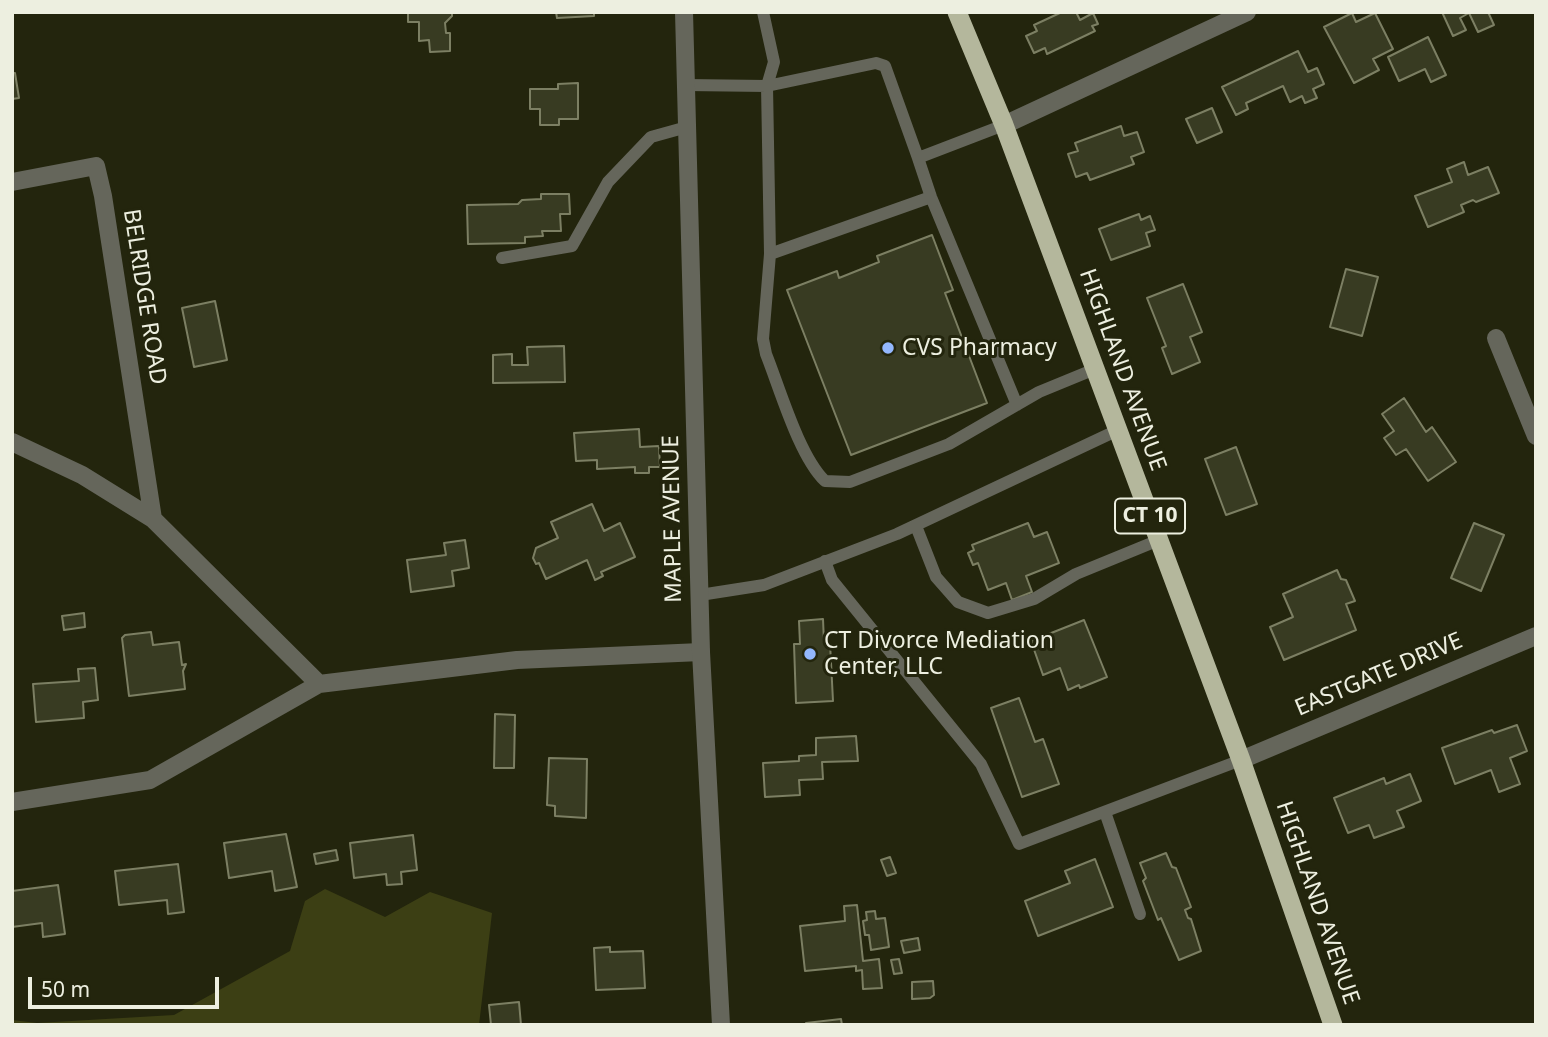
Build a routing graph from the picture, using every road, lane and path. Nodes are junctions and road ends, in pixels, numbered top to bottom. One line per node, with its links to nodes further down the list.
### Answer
1 (684, 12): 5 (street, MAPLE AVENUE)
2 (763, 12): 6 (lane)
3 (957, 12): 7 (highway, HIGHLAND AVENUE / CT 10)
4 (1247, 12): 7 (street)
5 (686, 85): 6 (lane); 8 (street, MAPLE AVENUE)
6 (767, 86): 9 (lane); 12 (lane)
7 (1004, 125): 9 (lane); 15 (highway, HIGHLAND AVENUE / CT 10)
8 (687, 127): 13 (lane); 24 (street, MAPLE AVENUE)
9 (918, 158): 11 (lane)
10 (12, 182): 20 (street, BELRIDGE ROAD)
11 (931, 197): 12 (lane); 16 (lane)
12 (770, 254): 16 (lane)
13 (502, 258)
14 (1496, 338): 18 (street)
15 (1095, 369): 16 (lane); 17 (highway, HIGHLAND AVENUE / CT 10)
16 (1017, 405)
17 (1118, 430): 21 (lane); 22 (highway, HIGHLAND AVENUE / CT 10)
18 (1536, 436)
19 (12, 442): 20 (street)
20 (153, 519): 27 (street)
21 (916, 526): 22 (lane); 23 (lane)
22 (1159, 540): 28 (highway, HIGHLAND AVENUE / CT 10)
23 (825, 561): 24 (lane); 30 (lane)
24 (700, 595): 26 (street, MAPLE AVENUE)
25 (1536, 636): 28 (street, EASTGATE DRIVE)
26 (701, 653): 27 (street); 32 (street, MAPLE AVENUE)
27 (319, 684): 29 (street)
28 (1241, 760): 30 (lane); 33 (highway, HIGHLAND AVENUE / CT 10)
29 (12, 802)
30 (1105, 812): 31 (lane)
31 (1140, 914)
32 (721, 1025)
33 (1333, 1025)

